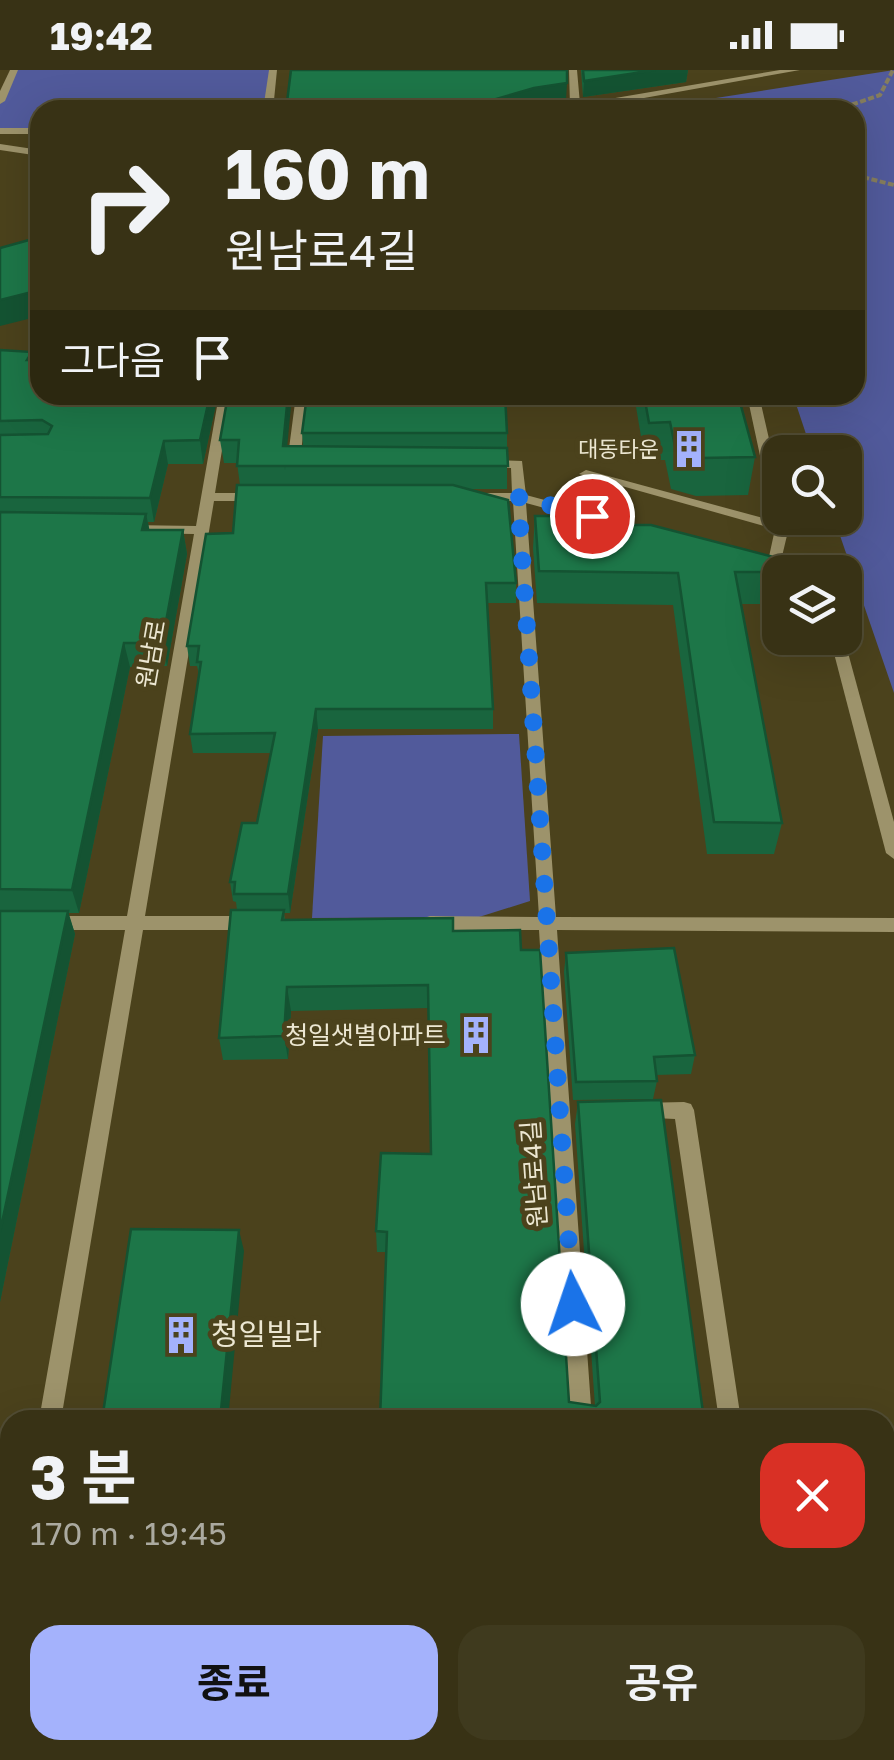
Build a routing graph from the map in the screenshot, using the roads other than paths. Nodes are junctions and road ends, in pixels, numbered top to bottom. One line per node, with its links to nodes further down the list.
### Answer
1 (14, 70): 8 (street)
2 (273, 70): 5 (street)
3 (572, 70): 6 (street)
4 (796, 70): 7 (street)
5 (269, 100)
6 (574, 100)
7 (632, 100)
8 (0, 101)
9 (30, 130): 10 (street)
10 (0, 131)
11 (0, 147): 12 (street)
12 (30, 152)
13 (224, 405): 20 (street, 원남로)
14 (301, 405): 17 (street)
15 (754, 405): 16 (street)
16 (762, 438)
17 (312, 464)
18 (461, 464): 23 (street)
19 (586, 474): 24 (street)
20 (209, 497): 21 (street); 26 (street, 원남로)
21 (267, 497)
22 (460, 497): 23 (street)
23 (518, 497): 27 (street); 36 (street, 원남로4길)
24 (762, 516)
25 (111, 529): 26 (street)
26 (203, 530): 33 (street, 원남로)
27 (664, 536)
28 (756, 561): 29 (street)
29 (762, 563)
30 (842, 655): 31 (street)
31 (894, 852)
32 (39, 923): 33 (street)
33 (136, 924): 34 (street); 39 (street, 원남로)
34 (273, 924)
35 (410, 924): 36 (street)
36 (547, 924): 37 (street); 40 (street, 원남로4길)
37 (894, 926)
38 (613, 1111): 41 (street)
39 (52, 1410)
40 (580, 1410)
41 (729, 1410)

